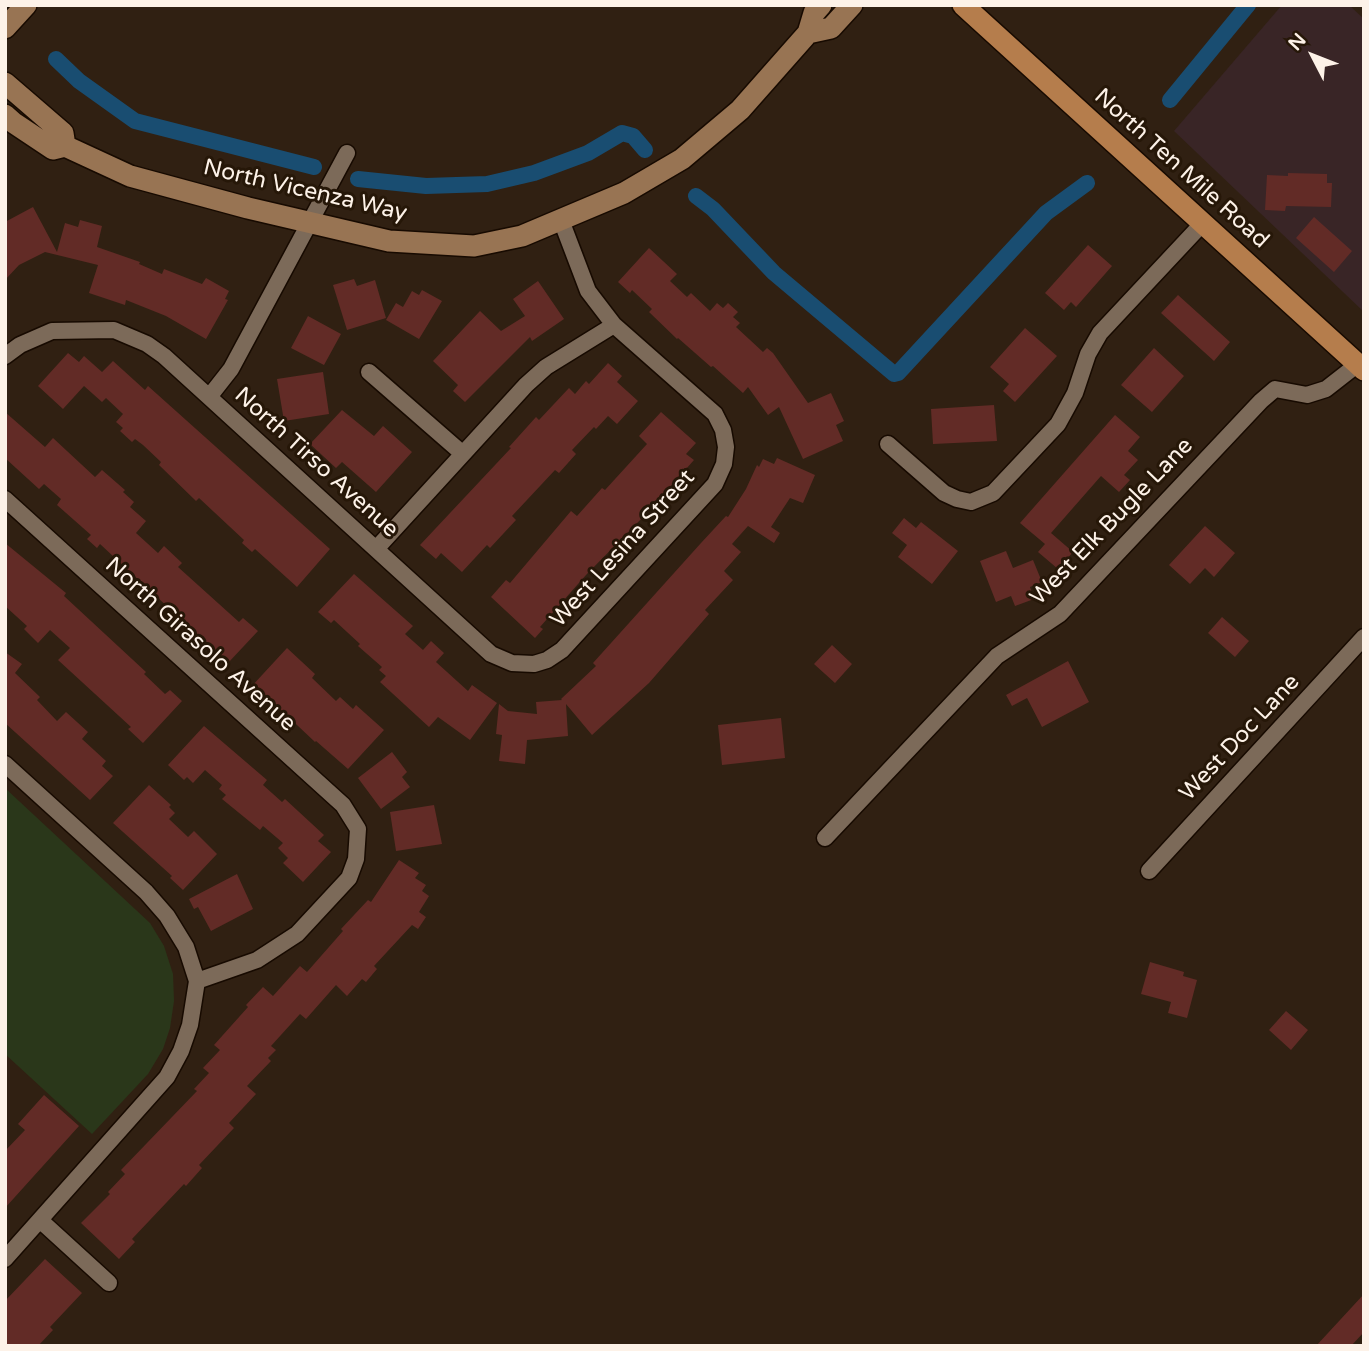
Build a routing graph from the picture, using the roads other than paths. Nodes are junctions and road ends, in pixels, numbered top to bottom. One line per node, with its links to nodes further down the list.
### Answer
1 (26, 5): 5 (street)
2 (821, 5): 6 (street, North Vicenza Way)
3 (852, 5): 6 (street, North Vicenza Way)
4 (963, 5): 13 (main road, North Ten Mile Road)
5 (5, 28)
6 (808, 33): 11 (street, North Vicenza Way)
7 (5, 83): 9 (street)
8 (5, 115): 9 (street, North Vicenza Way)
9 (65, 146): 12 (street, North Vicenza Way)
10 (347, 153): 12 (street)
11 (561, 220): 12 (street, North Vicenza Way); 14 (street)
12 (309, 223): 18 (street)
13 (1202, 223): 16 (main road, North Ten Mile Road); 19 (street)
14 (614, 325): 20 (street); 24 (street, West Lesina Street)
15 (5, 356): 18 (street, North Tirso Avenue)
16 (1361, 367): 26 (street, West Elk Bugle Lane)
17 (369, 372): 20 (street)
18 (209, 397): 22 (street, North Tirso Avenue)
19 (888, 444)
20 (463, 454): 22 (street)
21 (5, 499): 28 (street, North Girasolo Avenue)
22 (376, 549): 24 (street, North Tirso Avenue)
23 (1364, 637): 27 (street, West Doc Lane)
24 (534, 664)
25 (5, 764): 28 (street)
26 (825, 838)
27 (1149, 871)
28 (197, 981): 29 (street)
29 (41, 1221): 30 (street); 31 (street)
30 (5, 1259)
31 (109, 1283)

